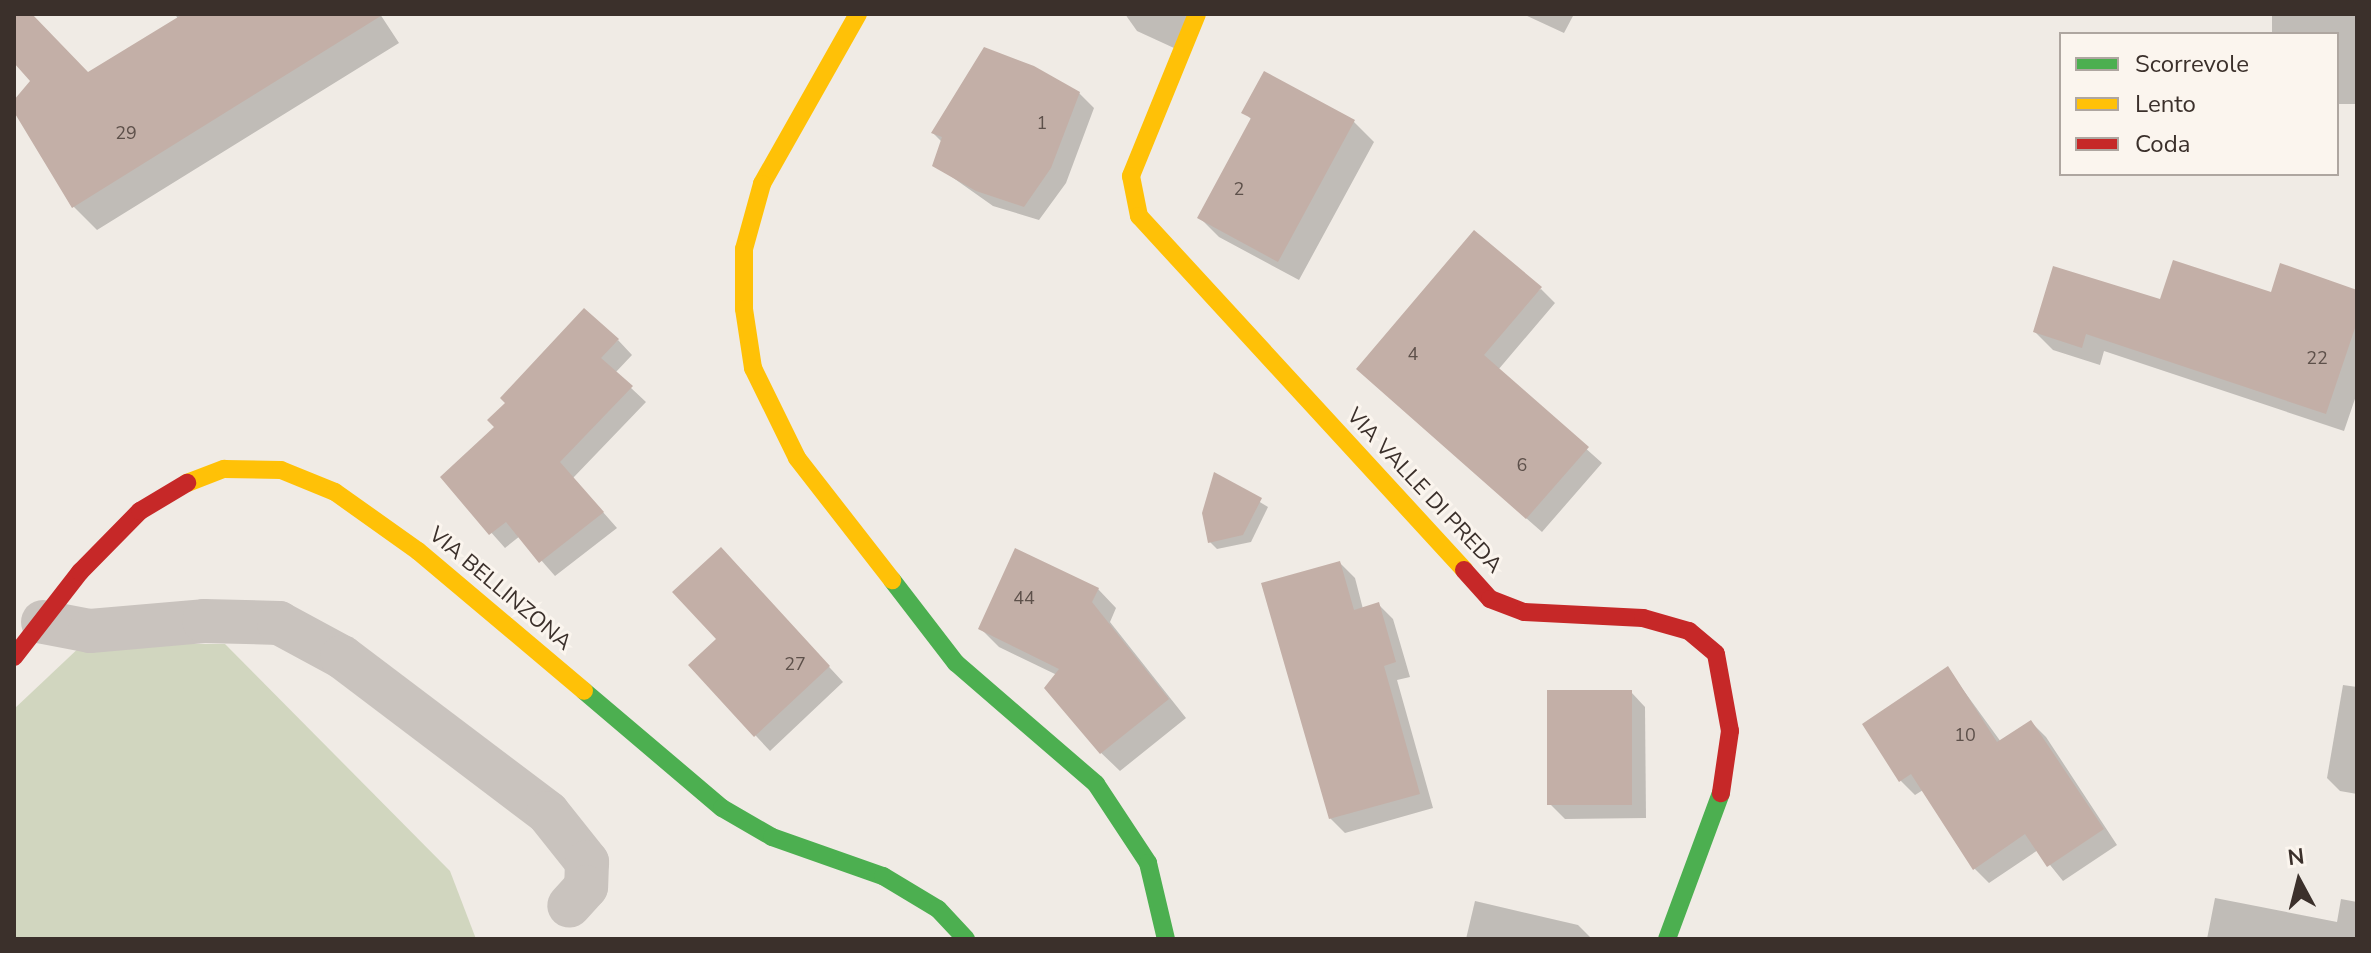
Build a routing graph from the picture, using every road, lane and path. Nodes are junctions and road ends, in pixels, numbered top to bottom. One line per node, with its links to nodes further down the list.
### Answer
1 (858, 14): 7 (street)
2 (1197, 14): 8 (street, VIA VALLE DI PREDA)
3 (43, 622): 4 (street, VIA BELLINZONA); 5 (street); 6 (street, VIA BELLINZONA)
4 (14, 657)
5 (569, 906)
6 (966, 939)
7 (1166, 939)
8 (1667, 939)

